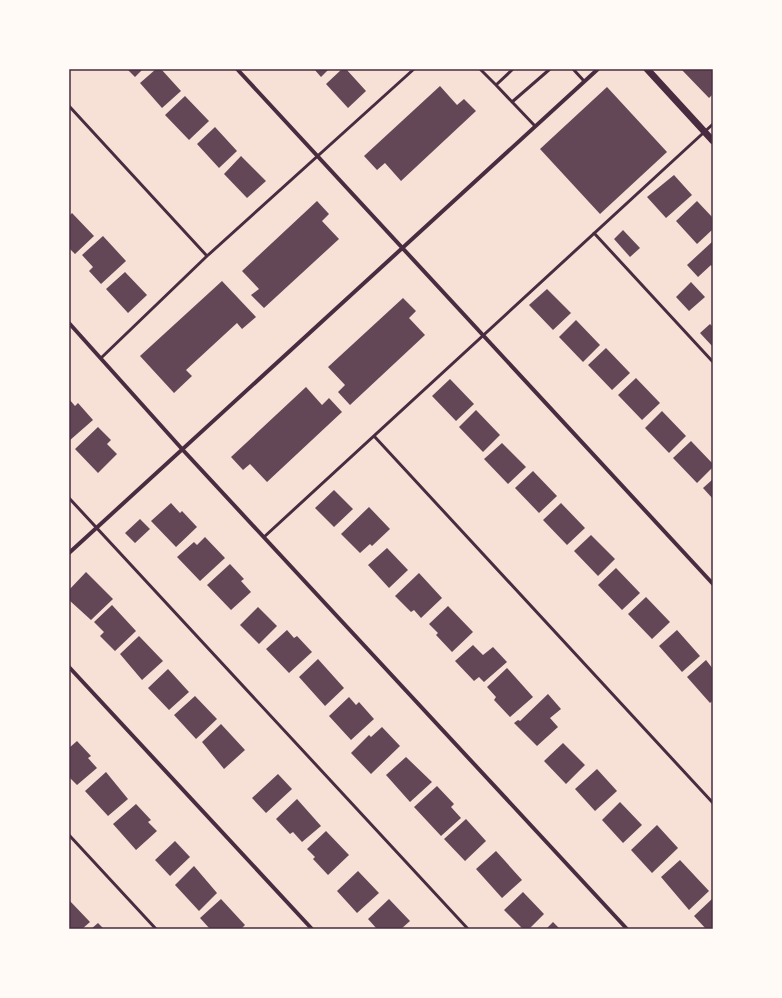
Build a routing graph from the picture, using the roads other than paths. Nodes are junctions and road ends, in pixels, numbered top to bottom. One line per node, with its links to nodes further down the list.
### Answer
1 (238, 69): 17 (street)
2 (414, 69): 17 (lane)
3 (480, 69): 10 (lane)
4 (513, 69): 10 (lane)
5 (550, 69): 11 (lane)
6 (573, 69): 9 (lane)
7 (598, 69): 9 (street)
8 (647, 69): 15 (street)
9 (584, 81): 14 (street)
10 (496, 85): 11 (lane)
11 (512, 102): 14 (lane)
12 (69, 106): 20 (lane)
13 (713, 124): 15 (lane)
14 (535, 126): 19 (street)
15 (704, 132): 16 (street); 18 (lane)
16 (713, 141)
17 (318, 157): 19 (street); 20 (lane)
18 (594, 233): 22 (lane); 24 (lane)
19 (401, 247): 22 (street); 26 (street)
20 (207, 256): 23 (lane)
21 (69, 323): 23 (street)
22 (483, 337): 25 (lane); 31 (street)
23 (101, 358): 26 (street)
24 (713, 362)
25 (374, 436): 29 (lane); 33 (lane)
26 (182, 449): 28 (street); 29 (street)
27 (69, 498): 28 (lane)
28 (96, 528): 30 (street); 37 (lane)
29 (264, 537): 38 (street)
30 (69, 553)
31 (713, 584)
32 (69, 667): 36 (street)
33 (713, 803)
34 (69, 835): 35 (lane)
35 (156, 929)
36 (312, 929)
37 (468, 929)
38 (627, 929)

